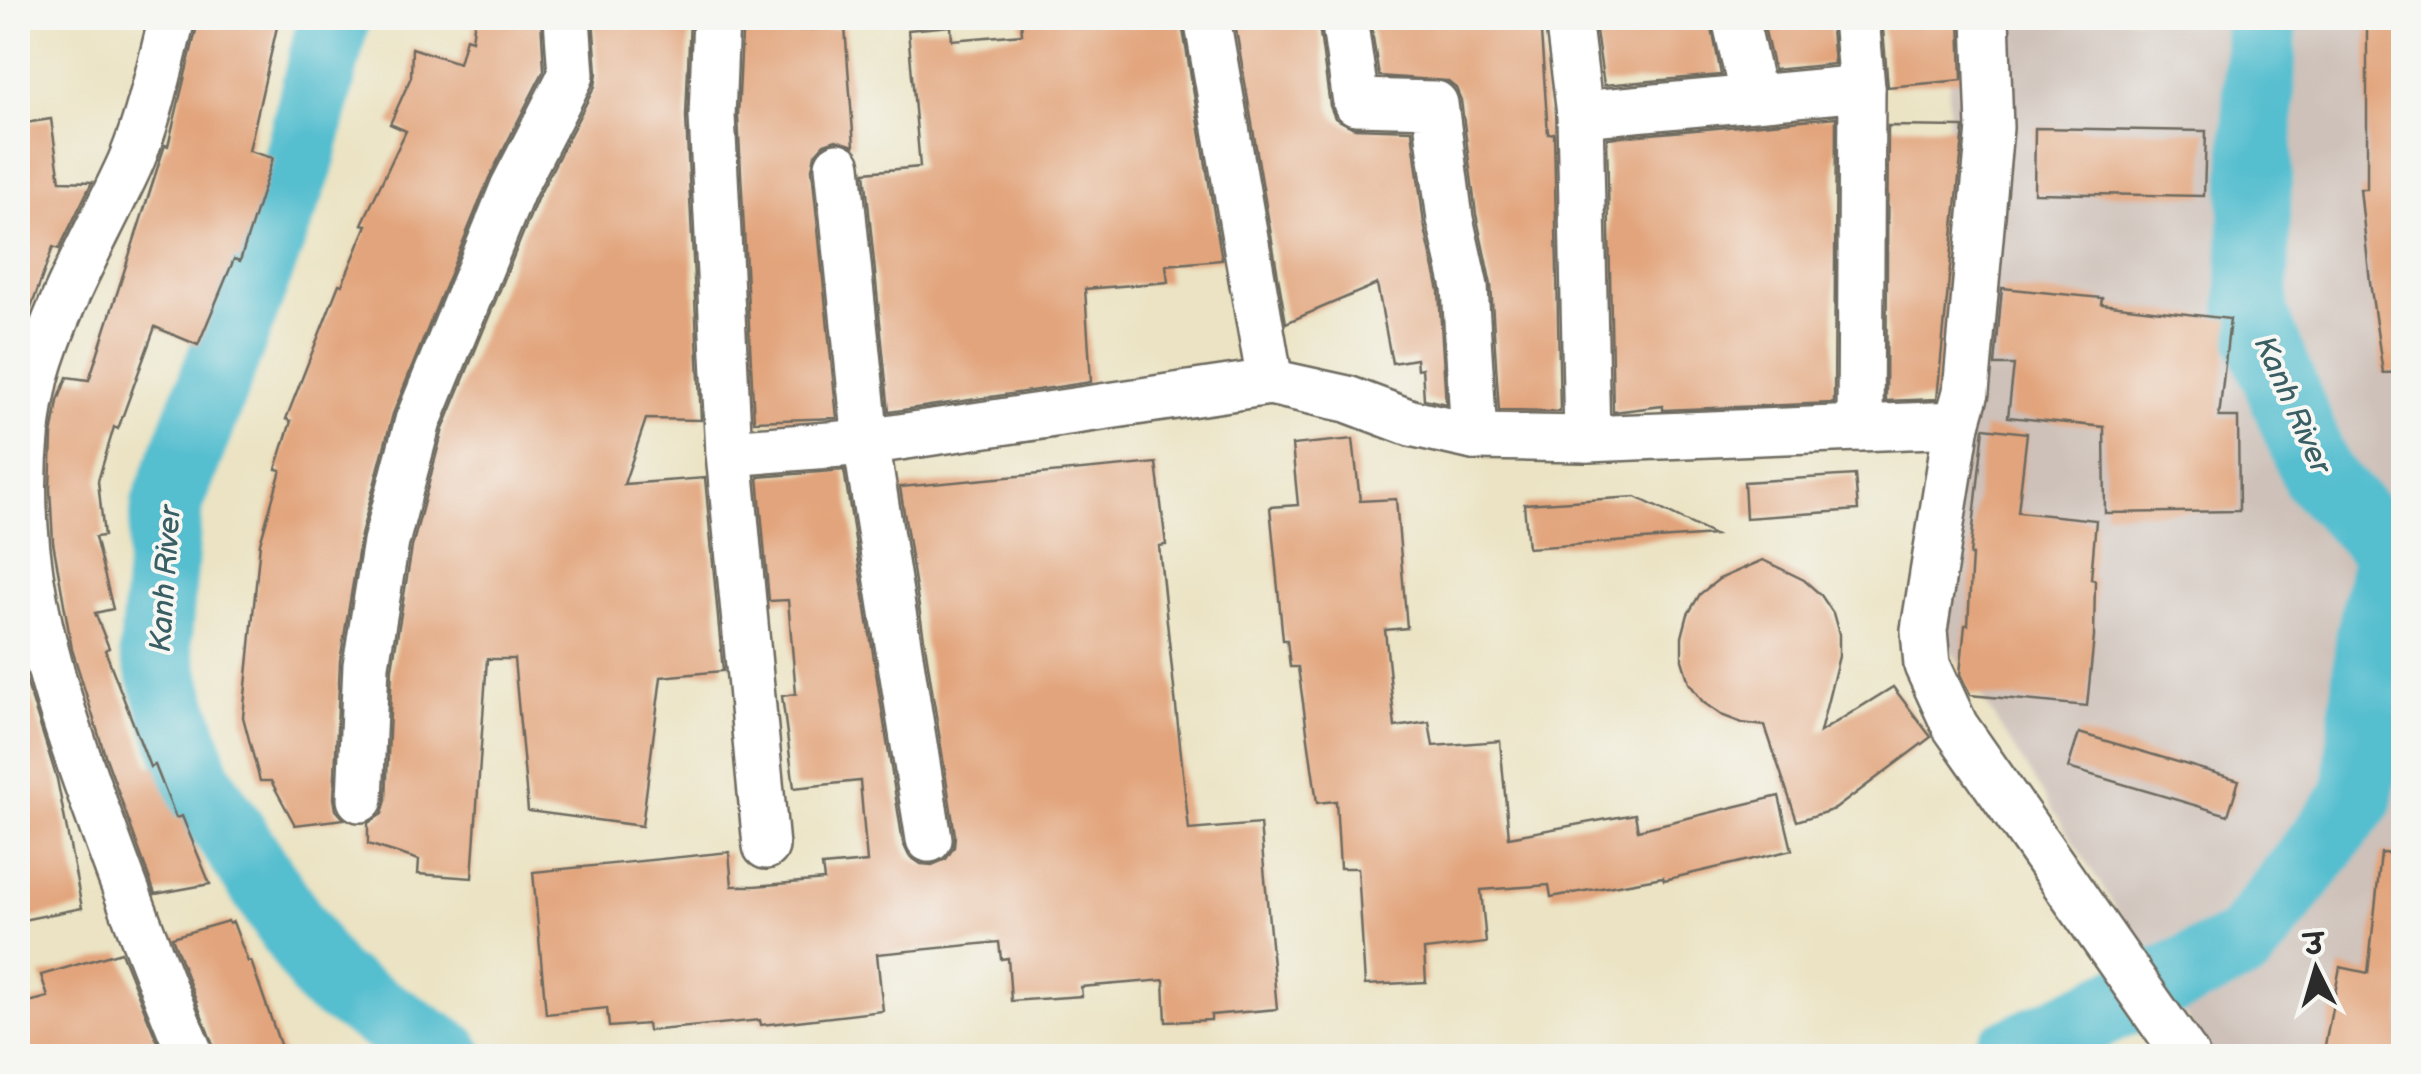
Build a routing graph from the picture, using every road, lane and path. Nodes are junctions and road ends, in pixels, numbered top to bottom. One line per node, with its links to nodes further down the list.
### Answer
1 (172, 18): 25 (street)
2 (568, 18): 21 (street)
3 (716, 18): 20 (street)
4 (1207, 18): 14 (street)
5 (1344, 18): 17 (street)
6 (1568, 18): 12 (street)
7 (1735, 18): 11 (street)
8 (1856, 18): 10 (street)
9 (1986, 18): 15 (street)
10 (1862, 88): 11 (street); 16 (street)
11 (1753, 97): 12 (street)
12 (1580, 114): 18 (street)
13 (838, 166): 19 (street)
14 (1270, 382): 17 (street); 19 (street)
15 (1957, 424): 16 (street); 24 (street)
16 (1860, 428): 18 (street)
17 (1474, 436): 18 (street)
18 (1587, 439)
19 (866, 442): 20 (street); 22 (street)
20 (730, 453): 23 (street)
21 (360, 799)
22 (929, 839)
23 (766, 846)
24 (2179, 1044)
25 (191, 1056)

